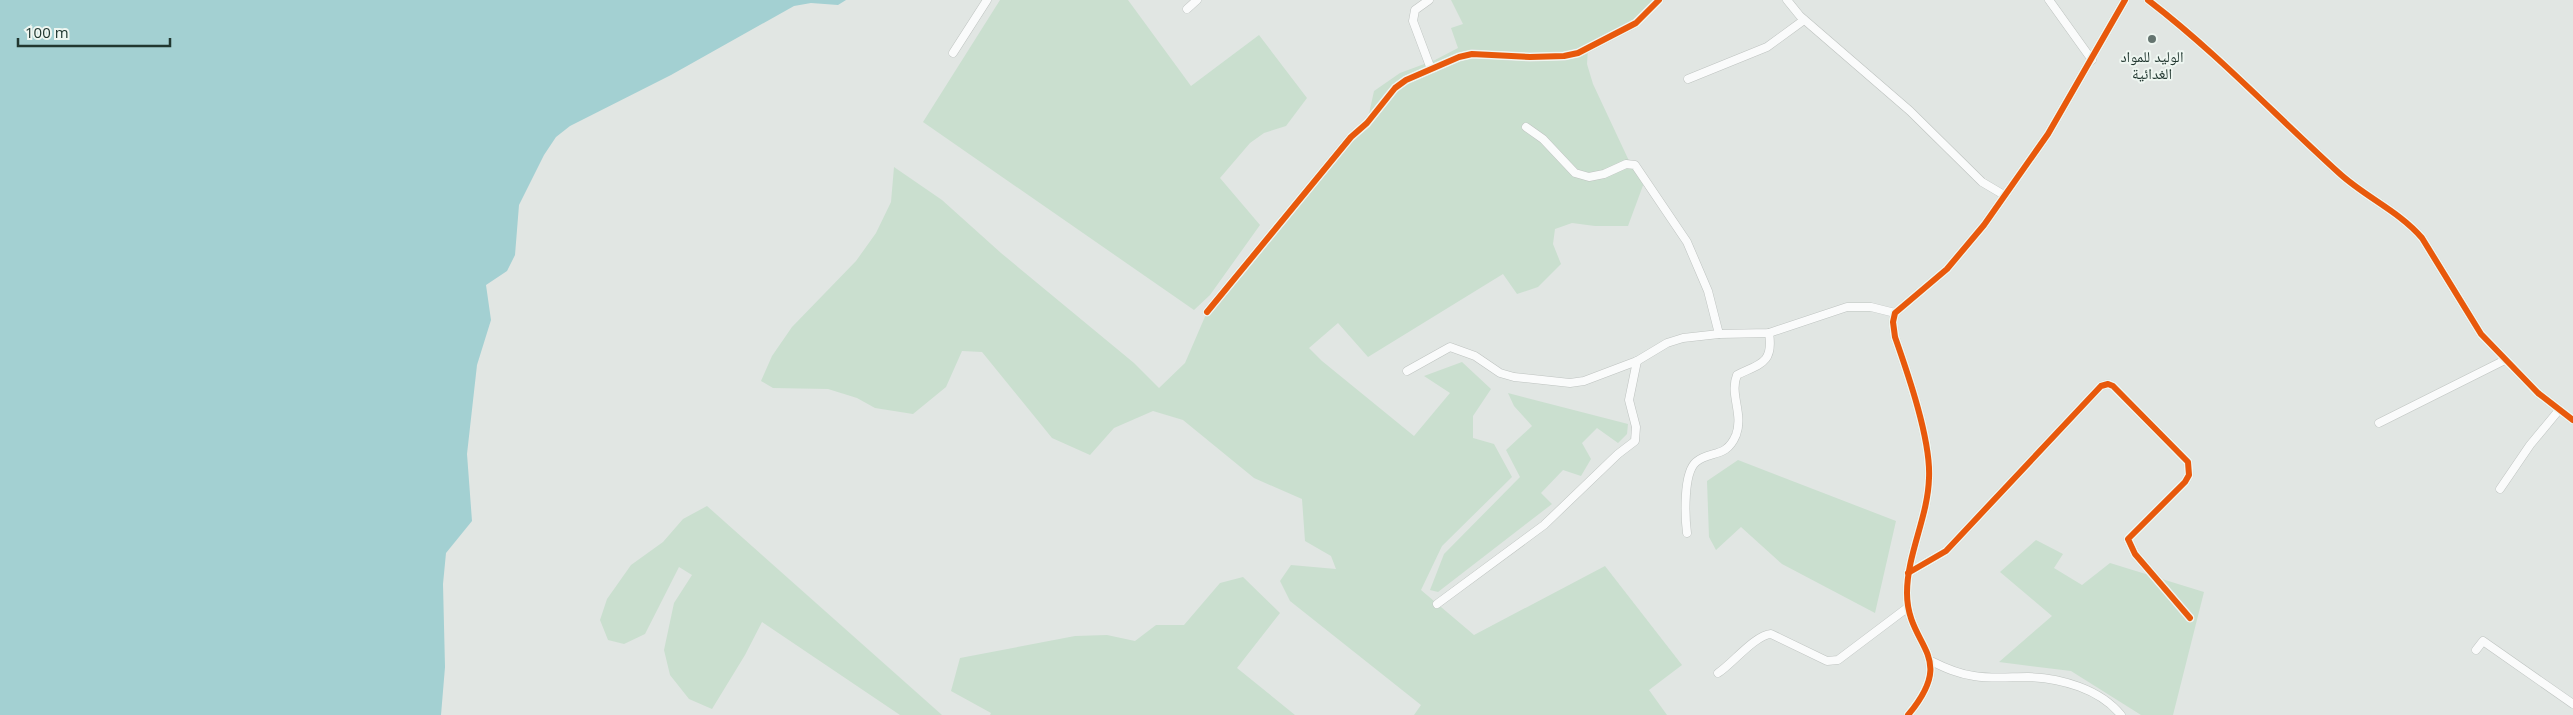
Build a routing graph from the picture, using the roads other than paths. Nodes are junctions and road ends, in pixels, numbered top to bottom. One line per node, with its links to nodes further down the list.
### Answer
1 (987, 0): 11 (street)
2 (1197, 0): 9 (street)
3 (1429, 0): 13 (street)
4 (1659, 0): 13 (street)
5 (1787, 0): 10 (street)
6 (2049, 0): 12 (street)
7 (2125, 0): 12 (street)
8 (2148, 0): 21 (street)
9 (1187, 9)
10 (1804, 20): 14 (street); 16 (street)
11 (953, 53)
12 (2092, 60): 16 (street)
13 (1431, 69): 17 (street)
14 (1688, 79)
15 (1526, 127): 20 (street)
16 (2004, 195): 18 (street)
17 (1207, 312)
18 (1895, 313): 19 (street); 29 (street)
19 (1769, 333): 20 (street); 28 (street)
20 (1719, 334): 22 (street)
21 (2505, 360): 24 (street); 26 (street)
22 (1637, 361): 23 (street); 30 (street)
23 (1408, 371)
24 (2559, 410): 25 (street); 27 (street)
25 (2573, 420)
26 (2379, 423)
27 (2500, 489)
28 (1687, 533)
29 (1908, 573): 31 (street); 32 (street)
30 (1437, 604)
31 (1907, 608): 34 (street); 35 (street)
32 (2190, 618)
33 (2476, 650): 36 (street)
34 (1931, 661): 37 (street); 38 (street)
35 (1718, 673)
36 (2573, 704)
37 (1908, 715)
38 (2121, 715)

